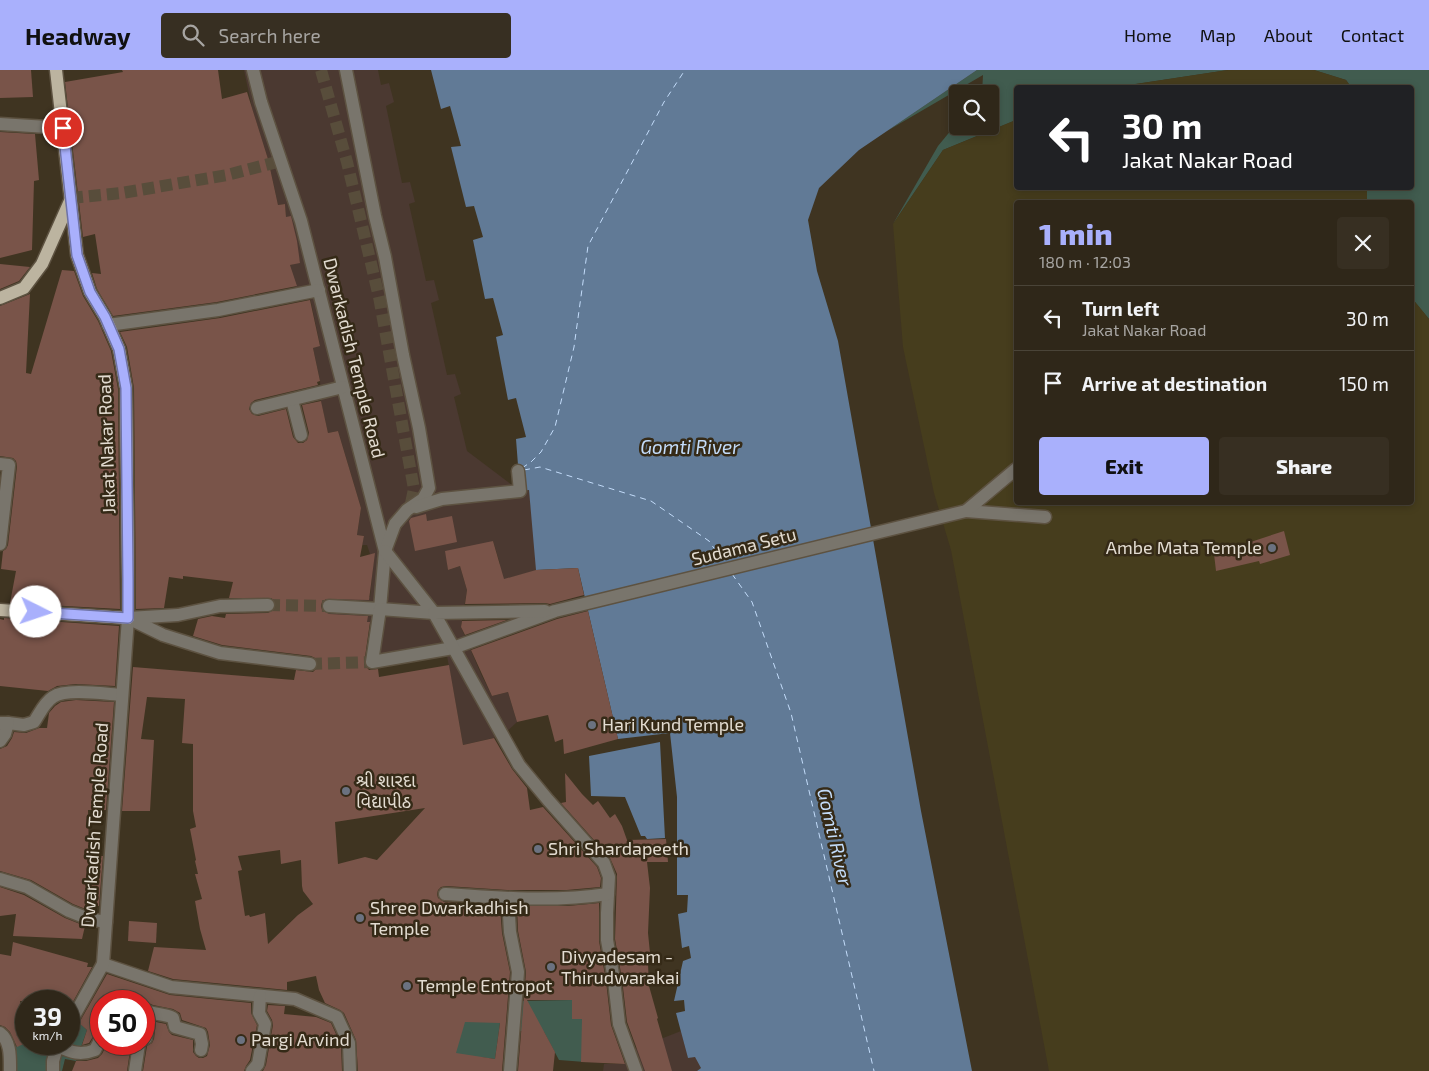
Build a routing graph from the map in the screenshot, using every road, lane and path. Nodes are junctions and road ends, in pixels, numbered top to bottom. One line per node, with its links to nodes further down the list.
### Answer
1 (56, 70): 5 (main road, Jakat Nakar Road)
2 (253, 70): 7 (street, Dwarkadish Temple Road)
3 (346, 70): 17 (street)
4 (0, 124): 5 (street)
5 (63, 128): 6 (main road, Jakat Nakar Road)
6 (71, 198): 8 (main road); 9 (main road, Jakat Nakar Road)
7 (319, 290): 9 (street); 10 (street, Dwarkadish Temple Road)
8 (0, 298)
9 (108, 325): 28 (main road, Jakat Nakar Road)
10 (343, 387): 11 (street); 21 (street, Dwarkadish Temple Road)
11 (292, 400): 12 (street); 13 (street)
12 (257, 408)
13 (301, 435)
14 (0, 464): 20 (street)
15 (518, 471): 17 (street)
16 (1014, 471): 18 (street)
17 (407, 510): 21 (street)
18 (966, 511): 19 (street); 26 (street, Sudama Setu)
19 (1044, 517)
20 (0, 544)
21 (385, 551): 24 (street, Dwarkadish Temple Road); 27 (street)
22 (268, 605): 28 (street)
23 (329, 606): 24 (street)
24 (380, 609): 27 (street); 29 (street, Dwarkadish Temple Road)
25 (0, 610): 28 (main road)
26 (555, 611): 27 (street); 29 (street)
27 (434, 613): 29 (street)
28 (128, 618): 30 (street); 31 (street, Dwarkadish Temple Road)
29 (453, 648): 36 (street)
30 (310, 664)
31 (122, 694): 32 (street); 38 (street, Dwarkadish Temple Road)
32 (4, 723): 33 (street)
33 (0, 741)
34 (0, 879): 38 (street)
35 (445, 894): 37 (street)
36 (608, 894): 37 (street); 53 (street)
37 (508, 899): 52 (street)
38 (106, 922): 39 (street, Dwarkadish Temple Road)
39 (103, 964): 40 (street); 41 (street, Dwarkadish Temple Road)
40 (260, 996): 50 (street); 51 (street)
41 (80, 1005)
42 (155, 1012): 44 (street)
43 (0, 1033): 47 (street)
44 (201, 1050)
45 (54, 1055): 48 (street)
46 (138, 1055): 49 (street)
47 (10, 1071)
48 (53, 1071)
49 (135, 1071)
50 (252, 1071)
51 (350, 1071)
52 (510, 1071)
53 (636, 1071)

